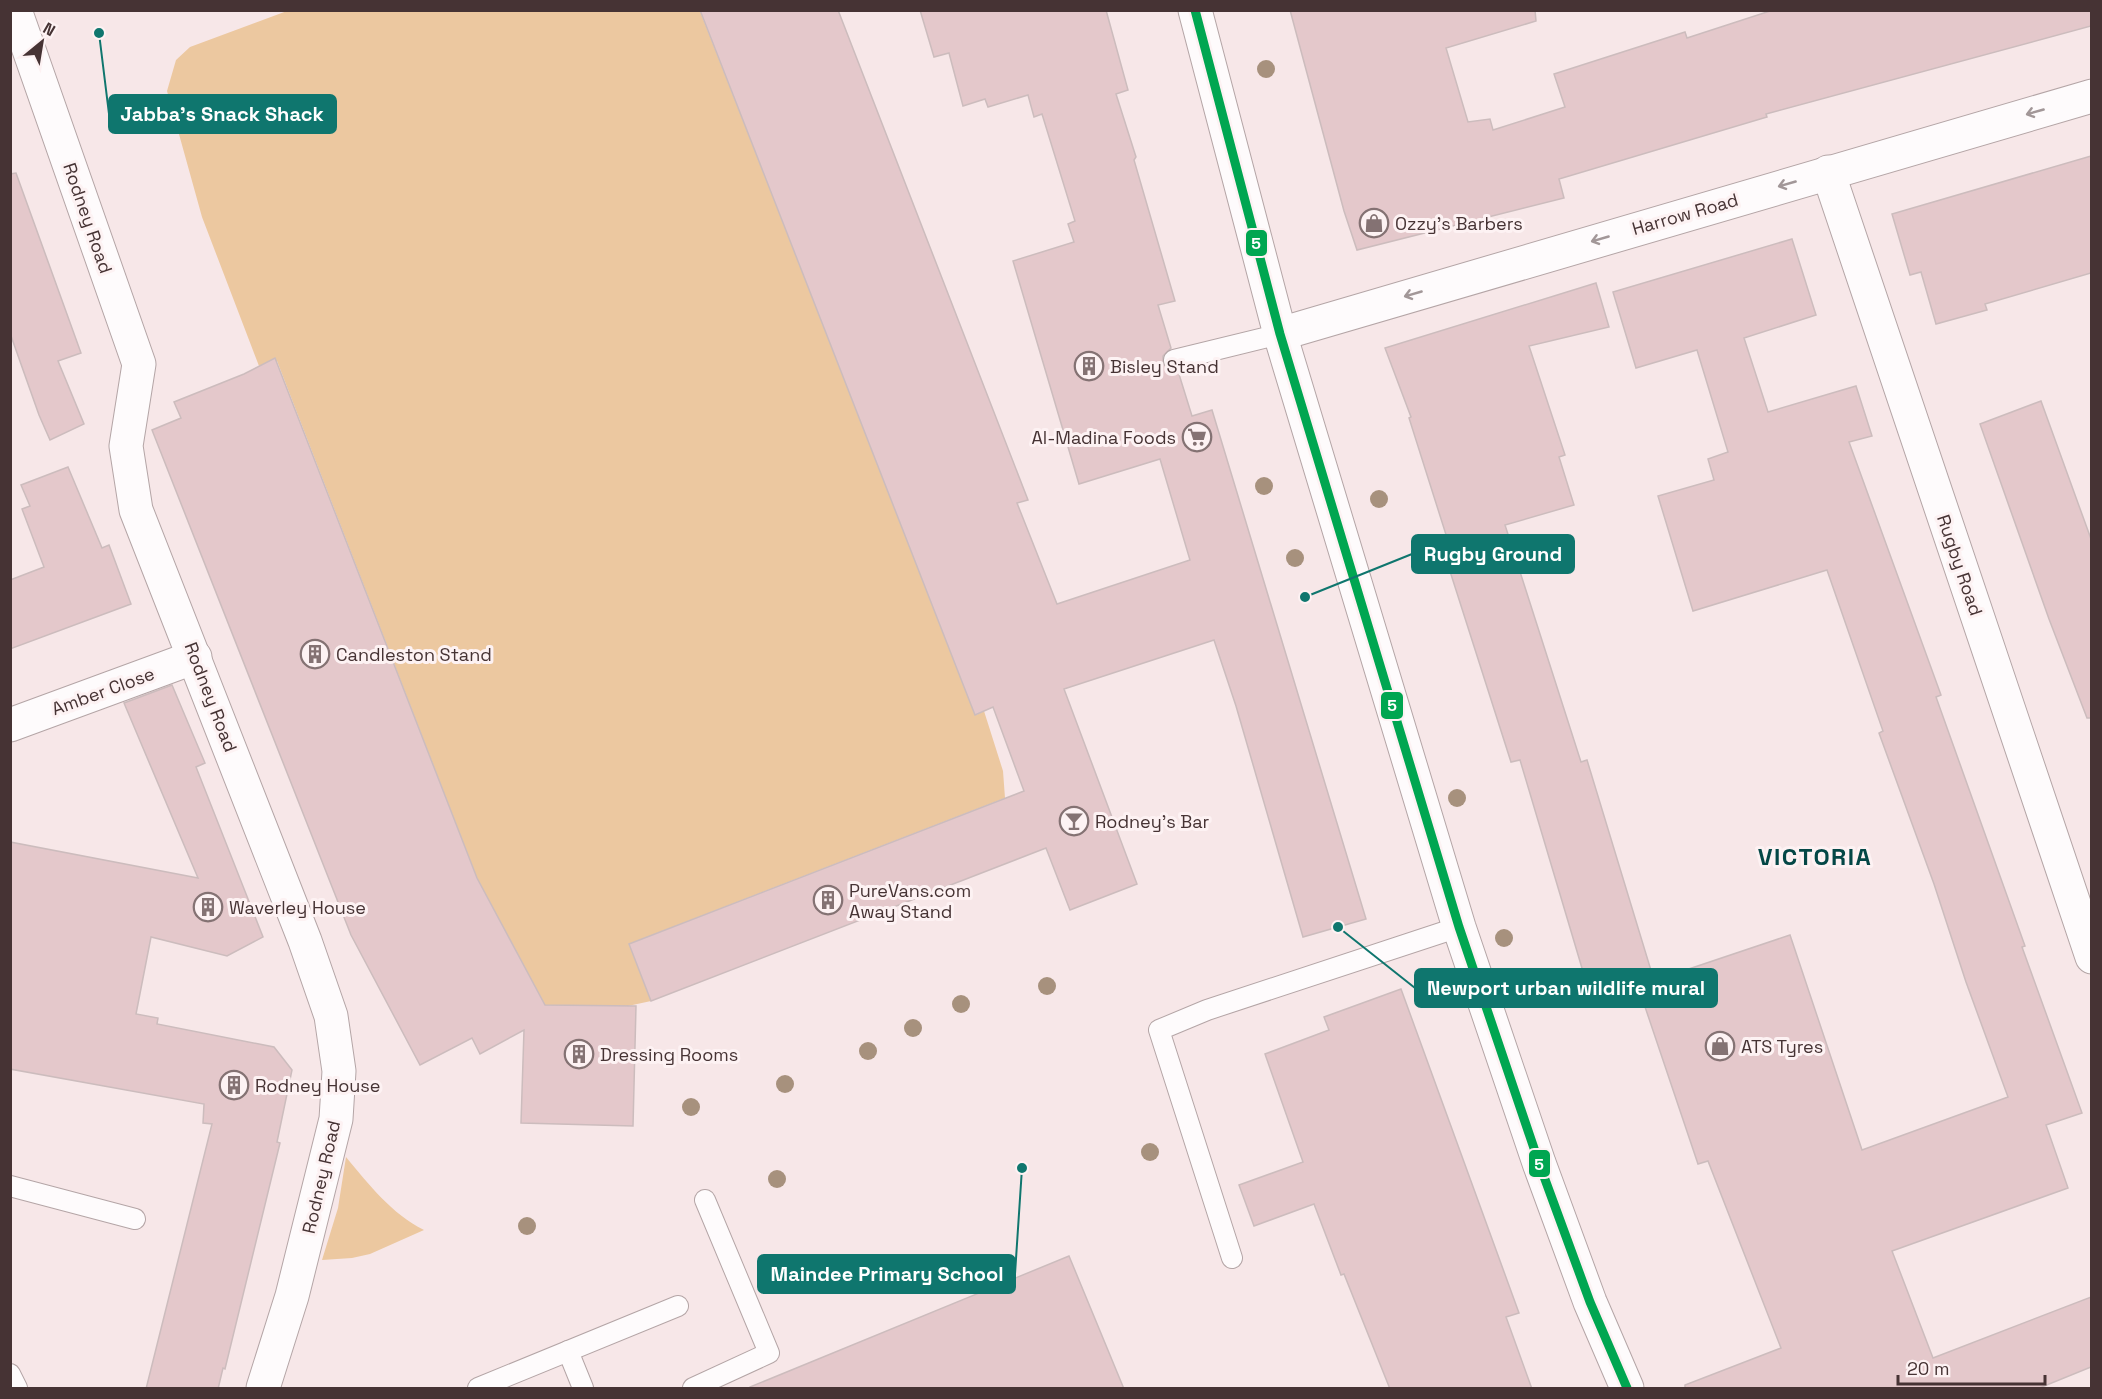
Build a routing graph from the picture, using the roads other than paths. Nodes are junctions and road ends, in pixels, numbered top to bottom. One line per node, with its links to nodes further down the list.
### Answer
1 (15, 10): 7 (street, Rodney Road)
2 (1195, 10): 5 (street)
3 (2091, 96): 4 (street, Harrow Road, one-way to 4)
4 (1828, 172): 5 (street, Harrow Road, one-way to 5); 10 (street, Rugby Road)
5 (1280, 334): 6 (lane); 9 (street)
6 (1174, 360)
7 (195, 657): 8 (street, Amber Close); 19 (street, Rodney Road)
8 (10, 725)
9 (1459, 927): 14 (lane); 23 (street)
10 (2091, 957)
11 (10, 1186): 13 (lane)
12 (705, 1200): 22 (lane)
13 (135, 1219)
14 (1232, 1258)
15 (678, 1306): 16 (lane)
16 (568, 1351): 20 (lane); 21 (lane)
17 (10, 1374): 18 (lane)
18 (17, 1389)
19 (263, 1389)
20 (478, 1389)
21 (583, 1389)
22 (693, 1389)
23 (1627, 1389)

